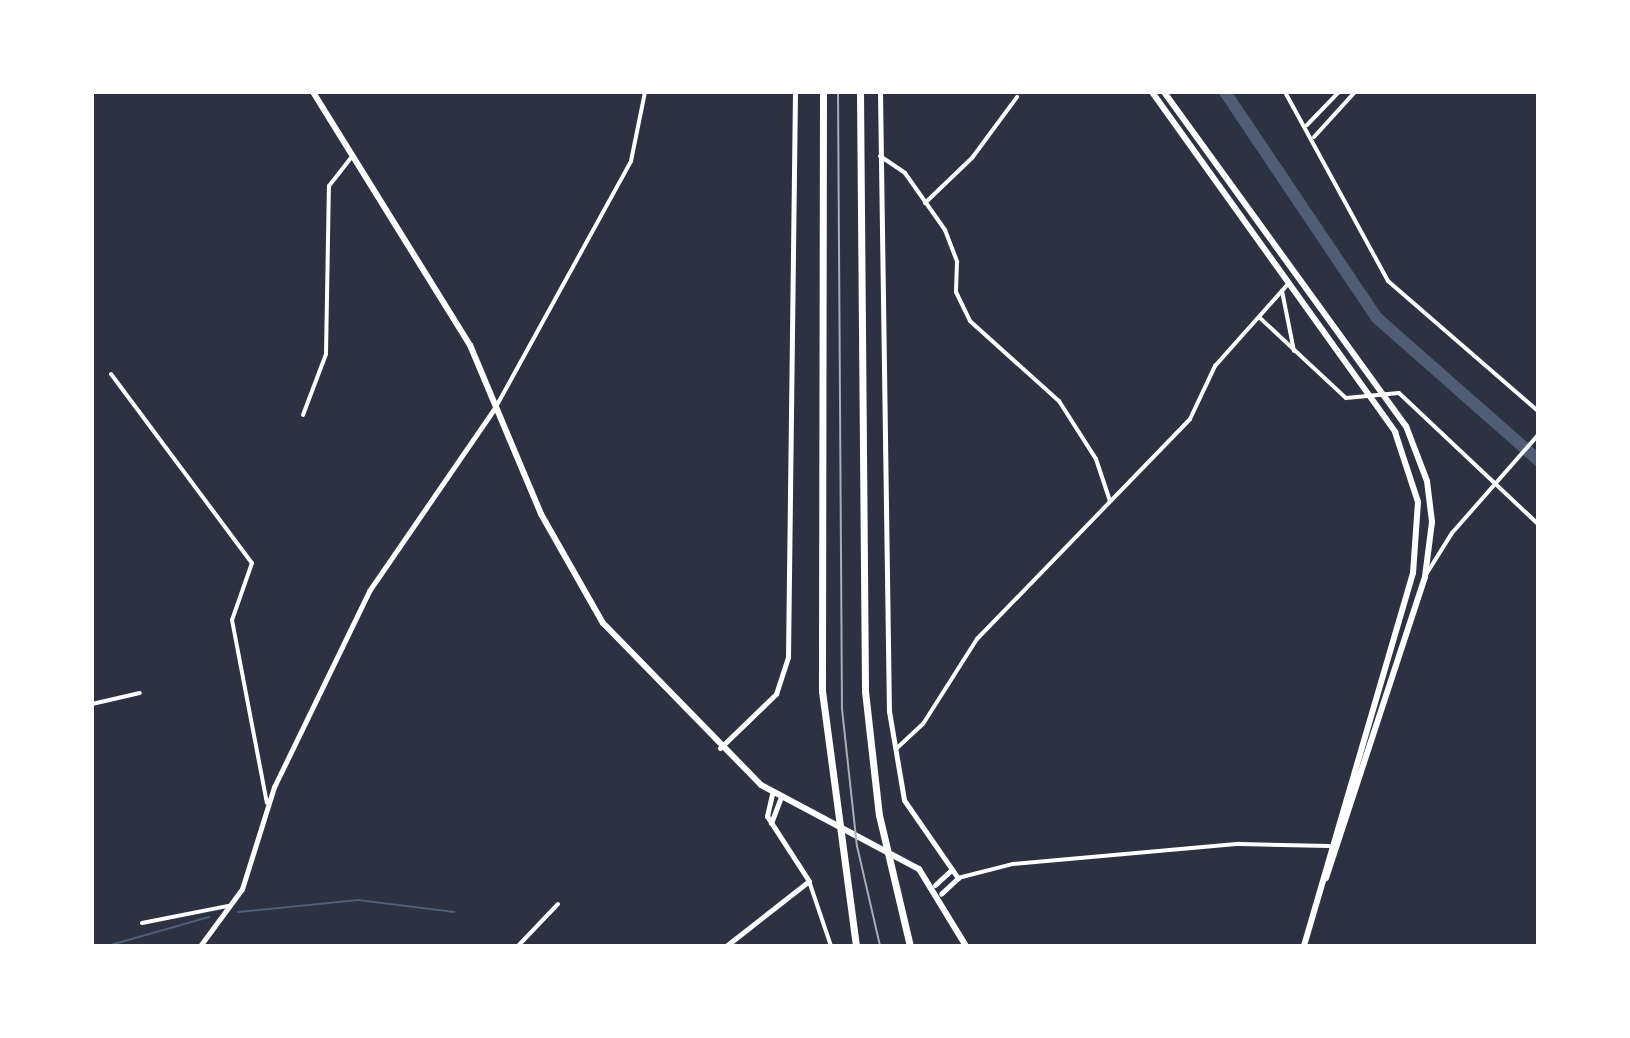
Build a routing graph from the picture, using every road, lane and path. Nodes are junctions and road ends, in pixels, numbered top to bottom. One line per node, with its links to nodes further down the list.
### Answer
1 (313, 92): 16 (main road)
2 (645, 92): 25 (street)
3 (795, 92): 35 (street)
4 (823, 92): 55 (highway)
5 (860, 92): 56 (highway)
6 (880, 92): 15 (street)
7 (1152, 92): 18 (main road)
8 (1164, 92): 23 (main road)
9 (1285, 92): 13 (street)
10 (1339, 92): 13 (street)
11 (1355, 92): 14 (street)
12 (1017, 97): 17 (street)
13 (1307, 125): 14 (street)
14 (1314, 137): 26 (street)
15 (880, 156): 17 (street); 36 (street)
16 (352, 157): 25 (main road); 27 (street)
17 (925, 203): 30 (street)
18 (1290, 281): 19 (street); 24 (main road)
19 (1282, 291): 20 (street); 21 (street)
20 (1259, 317): 21 (street); 30 (street)
21 (1294, 351): 24 (street)
22 (111, 374): 39 (street)
23 (1382, 393): 24 (street); 29 (street); 32 (main road)
24 (1370, 397): 41 (main road)
25 (497, 406): 35 (main road); 39 (street)
26 (1538, 411)
27 (303, 415)
28 (1538, 435): 29 (street)
29 (1495, 482): 31 (street); 32 (street)
30 (1110, 501): 36 (street)
31 (1538, 524)
32 (1425, 577): 46 (main road)
33 (140, 693): 34 (street)
34 (92, 704)
35 (720, 748): 37 (main road)
36 (894, 751): 42 (street)
37 (772, 794): 38 (main road); 40 (street)
38 (780, 799): 40 (street); 45 (main road)
39 (267, 803): 49 (street)
40 (771, 824): 44 (street)
41 (1329, 846): 43 (street); 46 (main road)
42 (952, 869): 43 (street); 45 (street)
43 (958, 878): 47 (street)
44 (809, 881): 53 (street); 54 (street)
45 (935, 885): 47 (main road)
46 (1322, 885): 58 (main road)
47 (941, 894): 57 (main road)
48 (558, 904): 52 (street)
49 (228, 906): 50 (street); 51 (street)
50 (142, 923)
51 (200, 946)
52 (518, 946)
53 (726, 946)
54 (831, 946)
55 (856, 946)
56 (910, 946)
57 (966, 946)
58 (1304, 946)

